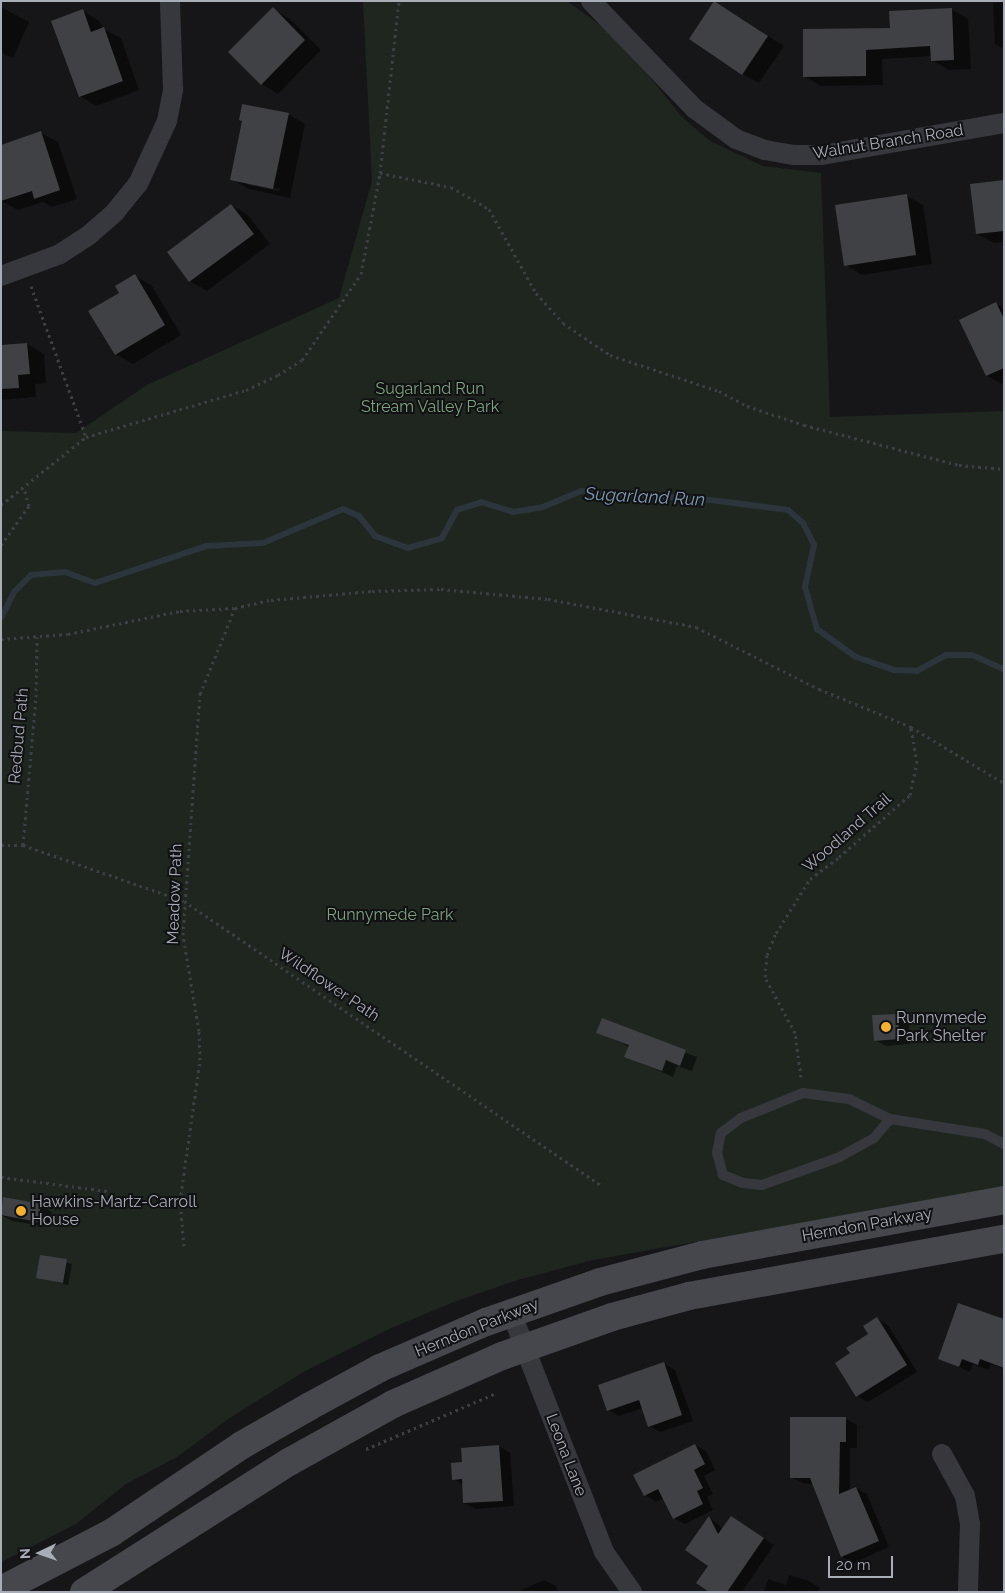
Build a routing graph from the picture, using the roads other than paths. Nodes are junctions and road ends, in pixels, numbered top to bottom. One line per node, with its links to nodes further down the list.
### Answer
1 (170, 1): 4 (street)
2 (591, 1): 3 (street, Walnut Branch Road)
3 (1004, 123)
4 (1, 276)
5 (890, 1120): 5 (lane); 6 (lane)
6 (1004, 1144)
7 (1004, 1200): 9 (main road, Herndon Parkway)
8 (1004, 1239): 10 (main road)
9 (511, 1312): 10 (street, Leona Lane); 12 (main road, Herndon Parkway)
10 (524, 1348): 13 (main road); 14 (street, Leona Lane)
11 (942, 1454): 15 (street)
12 (1, 1590)
13 (84, 1592)
14 (632, 1592)
15 (968, 1592)

